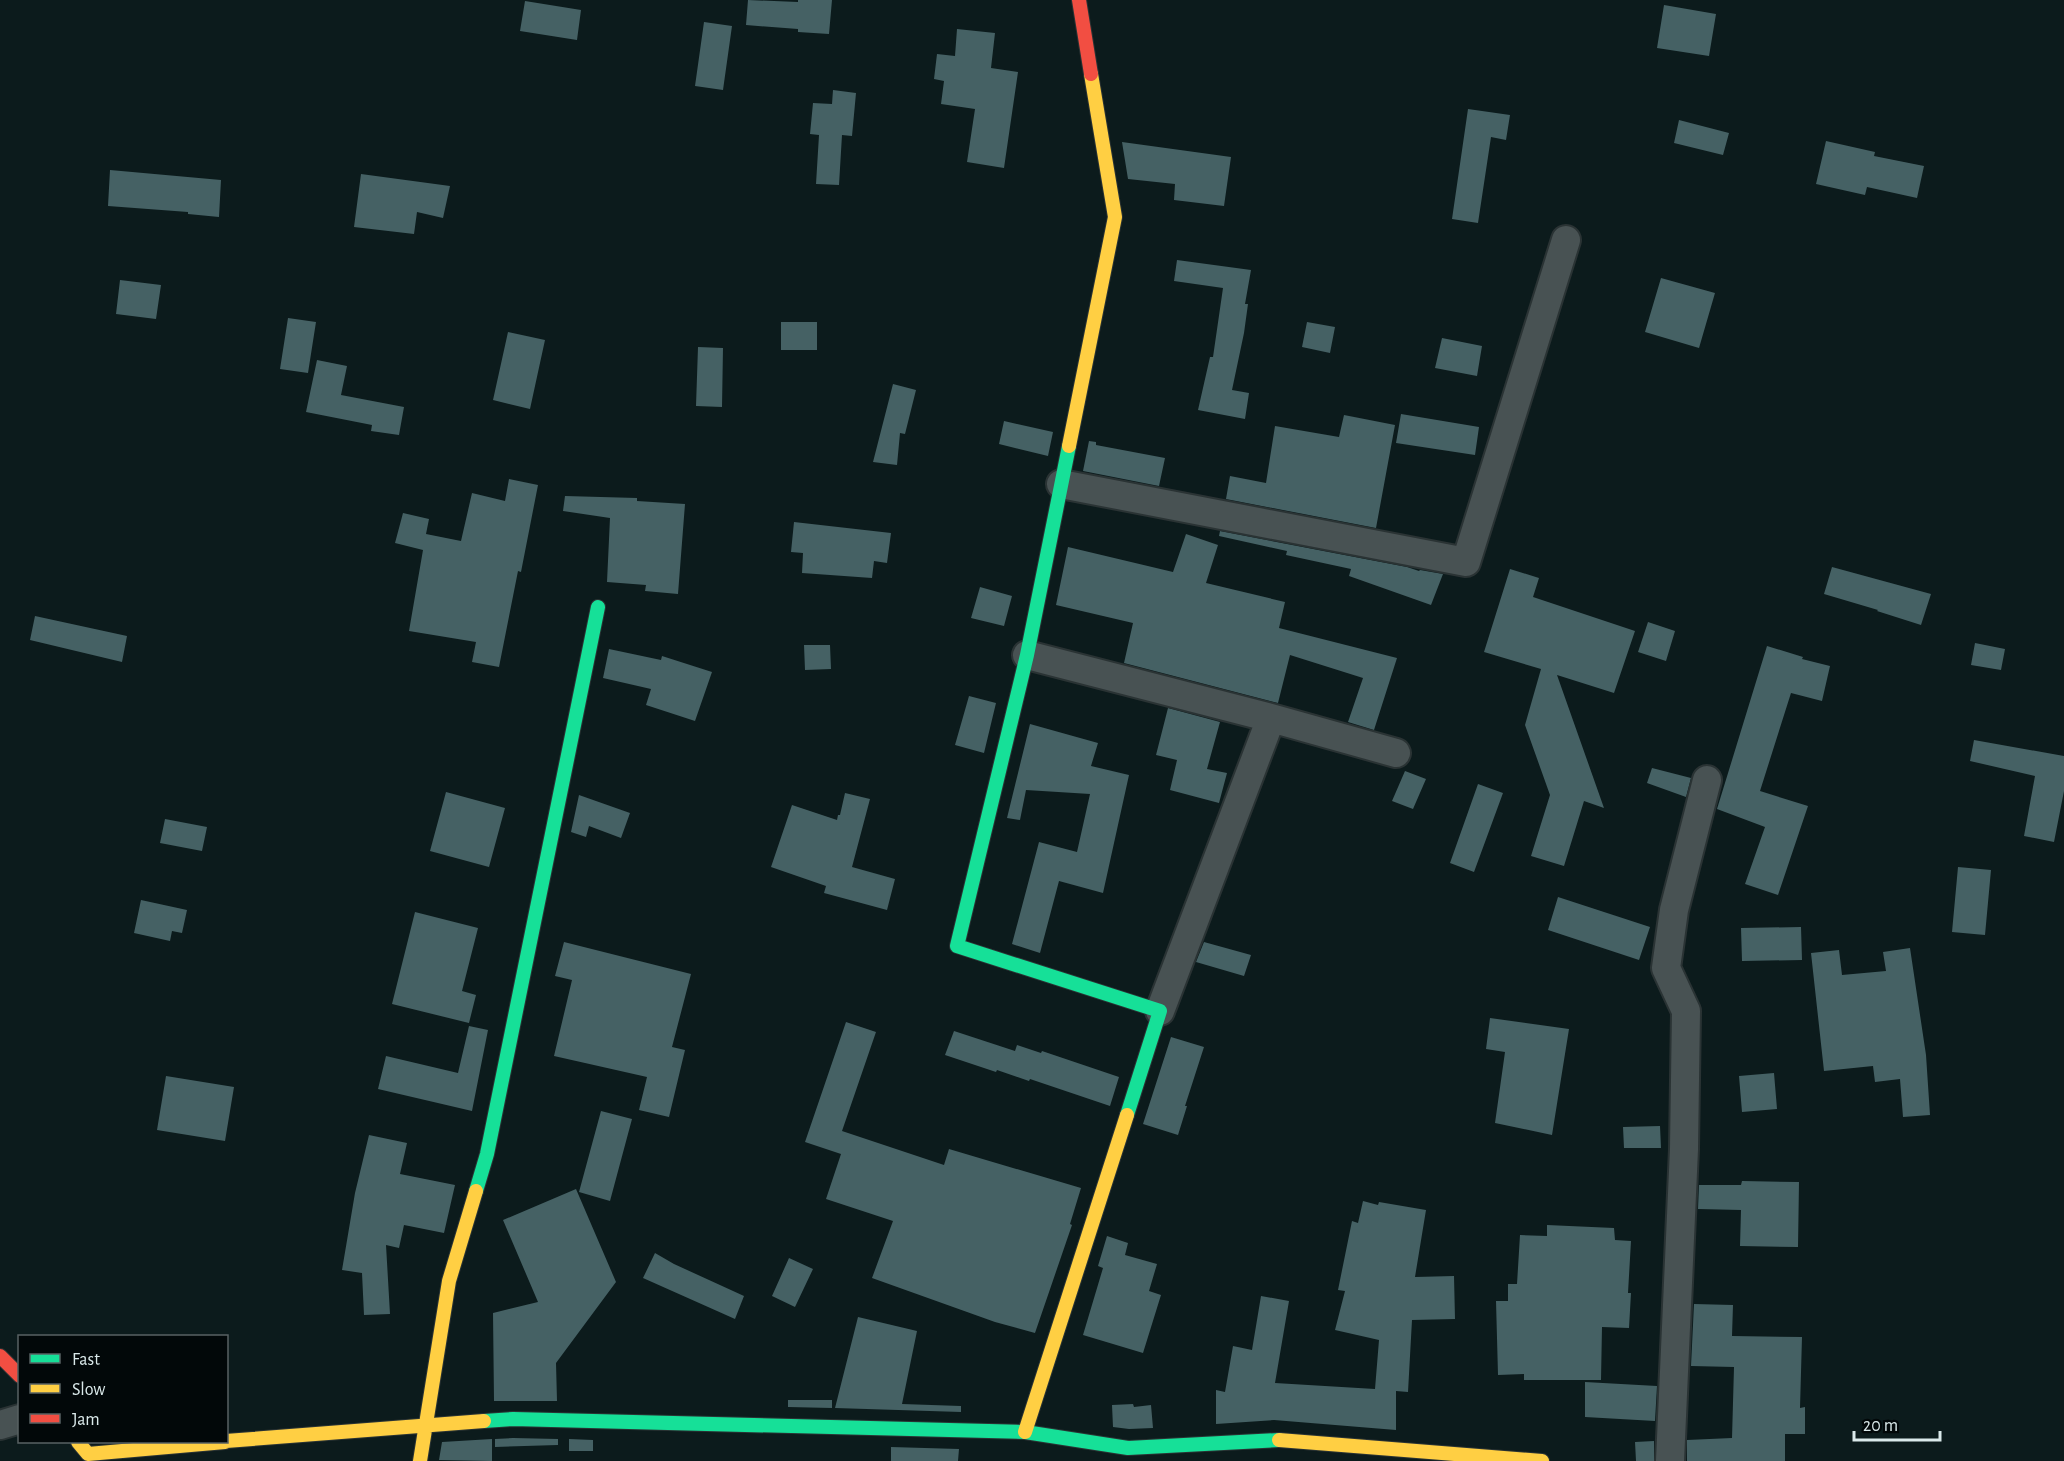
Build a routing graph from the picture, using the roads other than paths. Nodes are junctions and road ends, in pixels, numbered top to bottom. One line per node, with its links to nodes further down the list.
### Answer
1 (1079, 0): 3 (street)
2 (1566, 240): 3 (street)
3 (1061, 484): 5 (street)
4 (598, 608): 13 (street)
5 (1027, 655): 6 (street); 9 (street)
6 (1271, 718): 7 (street); 9 (street)
7 (1396, 753)
8 (1707, 780): 21 (street)
9 (1160, 1011): 15 (street)
10 (0, 1356): 11 (street)
11 (18, 1375)
12 (18, 1420): 14 (street)
13 (425, 1424): 15 (street); 16 (street); 19 (street)
14 (0, 1425)
15 (1025, 1432): 20 (street)
16 (228, 1441)
17 (79, 1443): 18 (street)
18 (205, 1443)
19 (420, 1461)
20 (1542, 1461)
21 (1670, 1461)

